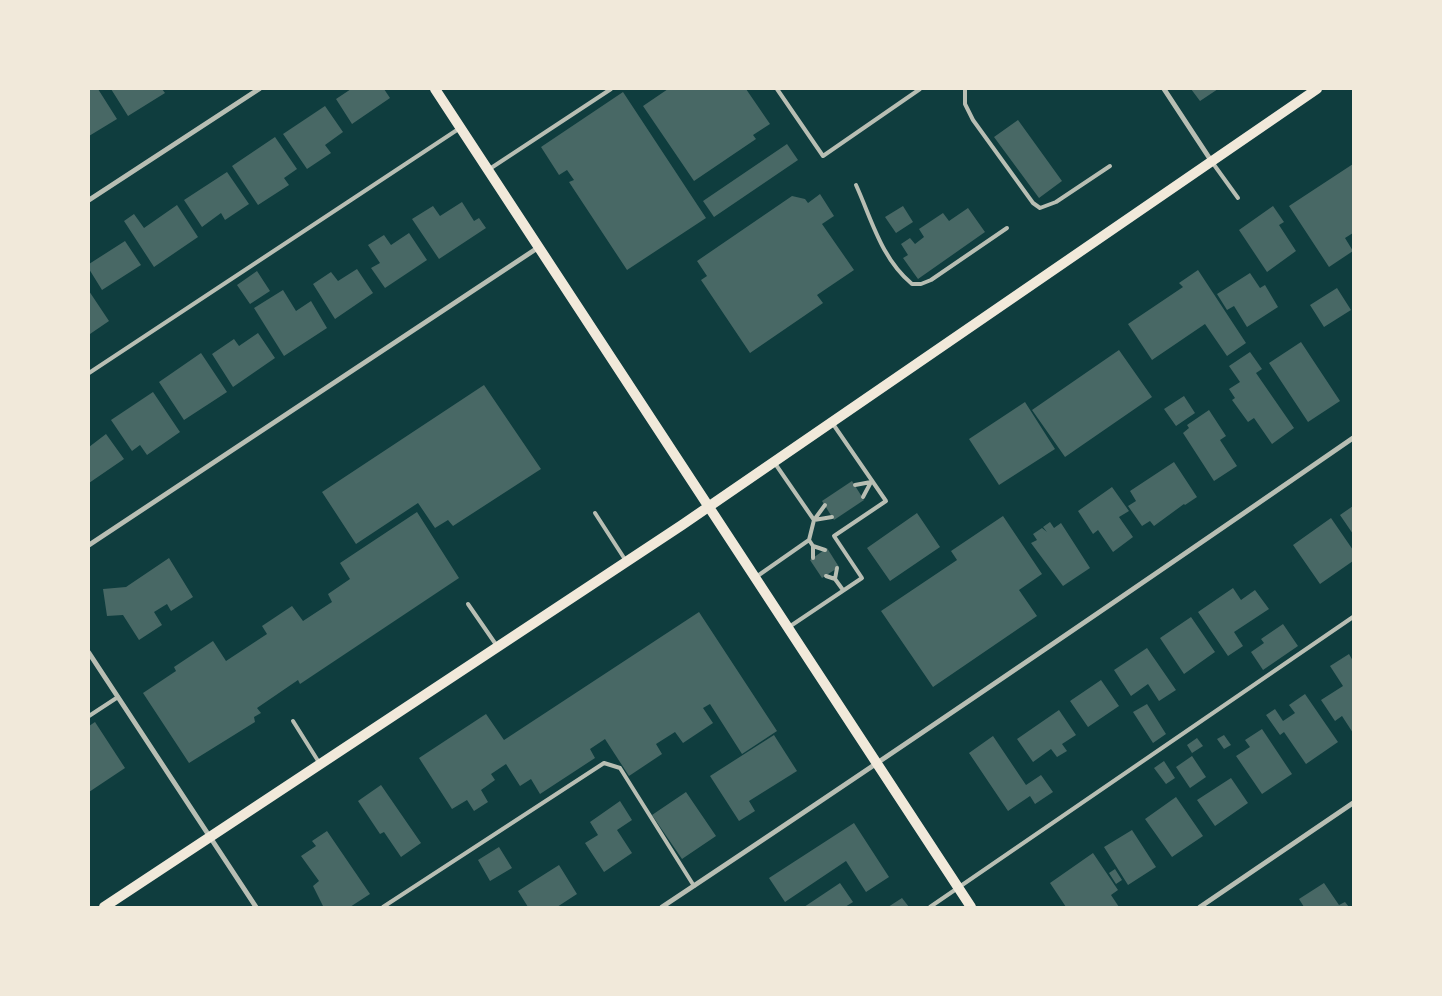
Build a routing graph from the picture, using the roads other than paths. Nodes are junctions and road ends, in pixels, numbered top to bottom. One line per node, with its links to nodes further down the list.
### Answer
1 (259, 89): 15 (street)
2 (436, 89): 9 (main road)
3 (611, 89): 12 (lane)
4 (777, 89): 5 (lane)
5 (920, 89)
6 (965, 89): 11 (lane)
7 (1164, 89): 10 (street)
8 (1317, 89): 10 (main road)
9 (461, 128): 12 (main road); 18 (lane)
10 (1212, 162): 14 (lane); 19 (main road)
11 (1110, 166)
12 (488, 170): 17 (main road)
13 (856, 185): 16 (lane)
14 (1238, 198)
15 (89, 200)
16 (1007, 228)
17 (539, 247): 26 (main road); 31 (street)
18 (89, 373)
19 (831, 422): 21 (main road); 22 (lane)
20 (1353, 438): 49 (street)
21 (774, 462): 26 (main road); 29 (lane)
22 (872, 482): 23 (lane); 24 (lane); 40 (lane)
23 (855, 485)
24 (863, 497)
25 (825, 505): 29 (lane)
26 (709, 506): 35 (main road); 38 (main road)
27 (595, 513): 35 (lane)
28 (832, 516): 29 (lane)
29 (814, 520): 30 (lane)
30 (809, 540): 32 (lane); 38 (lane)
31 (89, 545)
32 (813, 546): 33 (lane); 34 (lane)
33 (824, 550)
34 (813, 558)
35 (626, 561): 44 (main road)
36 (837, 568): 39 (lane)
37 (826, 576): 39 (lane)
38 (756, 577): 43 (main road)
39 (835, 579): 40 (lane)
40 (843, 590): 43 (lane)
41 (468, 604): 44 (lane)
42 (1353, 617): 54 (lane)
43 (789, 627): 49 (main road)
44 (497, 646): 50 (main road)
45 (89, 653): 46 (street)
46 (118, 697): 47 (lane); 52 (street)
47 (89, 716)
48 (293, 721): 50 (lane)
49 (878, 763): 53 (street); 54 (main road)
50 (320, 764): 52 (main road)
51 (1353, 802): 61 (street)
52 (210, 836): 55 (main road); 56 (street)
53 (694, 886): 57 (lane); 58 (street)
54 (959, 888): 59 (lane); 60 (main road)
55 (104, 907)
56 (256, 907)
57 (383, 907)
58 (662, 907)
59 (930, 907)
60 (971, 907)
61 (1200, 907)

